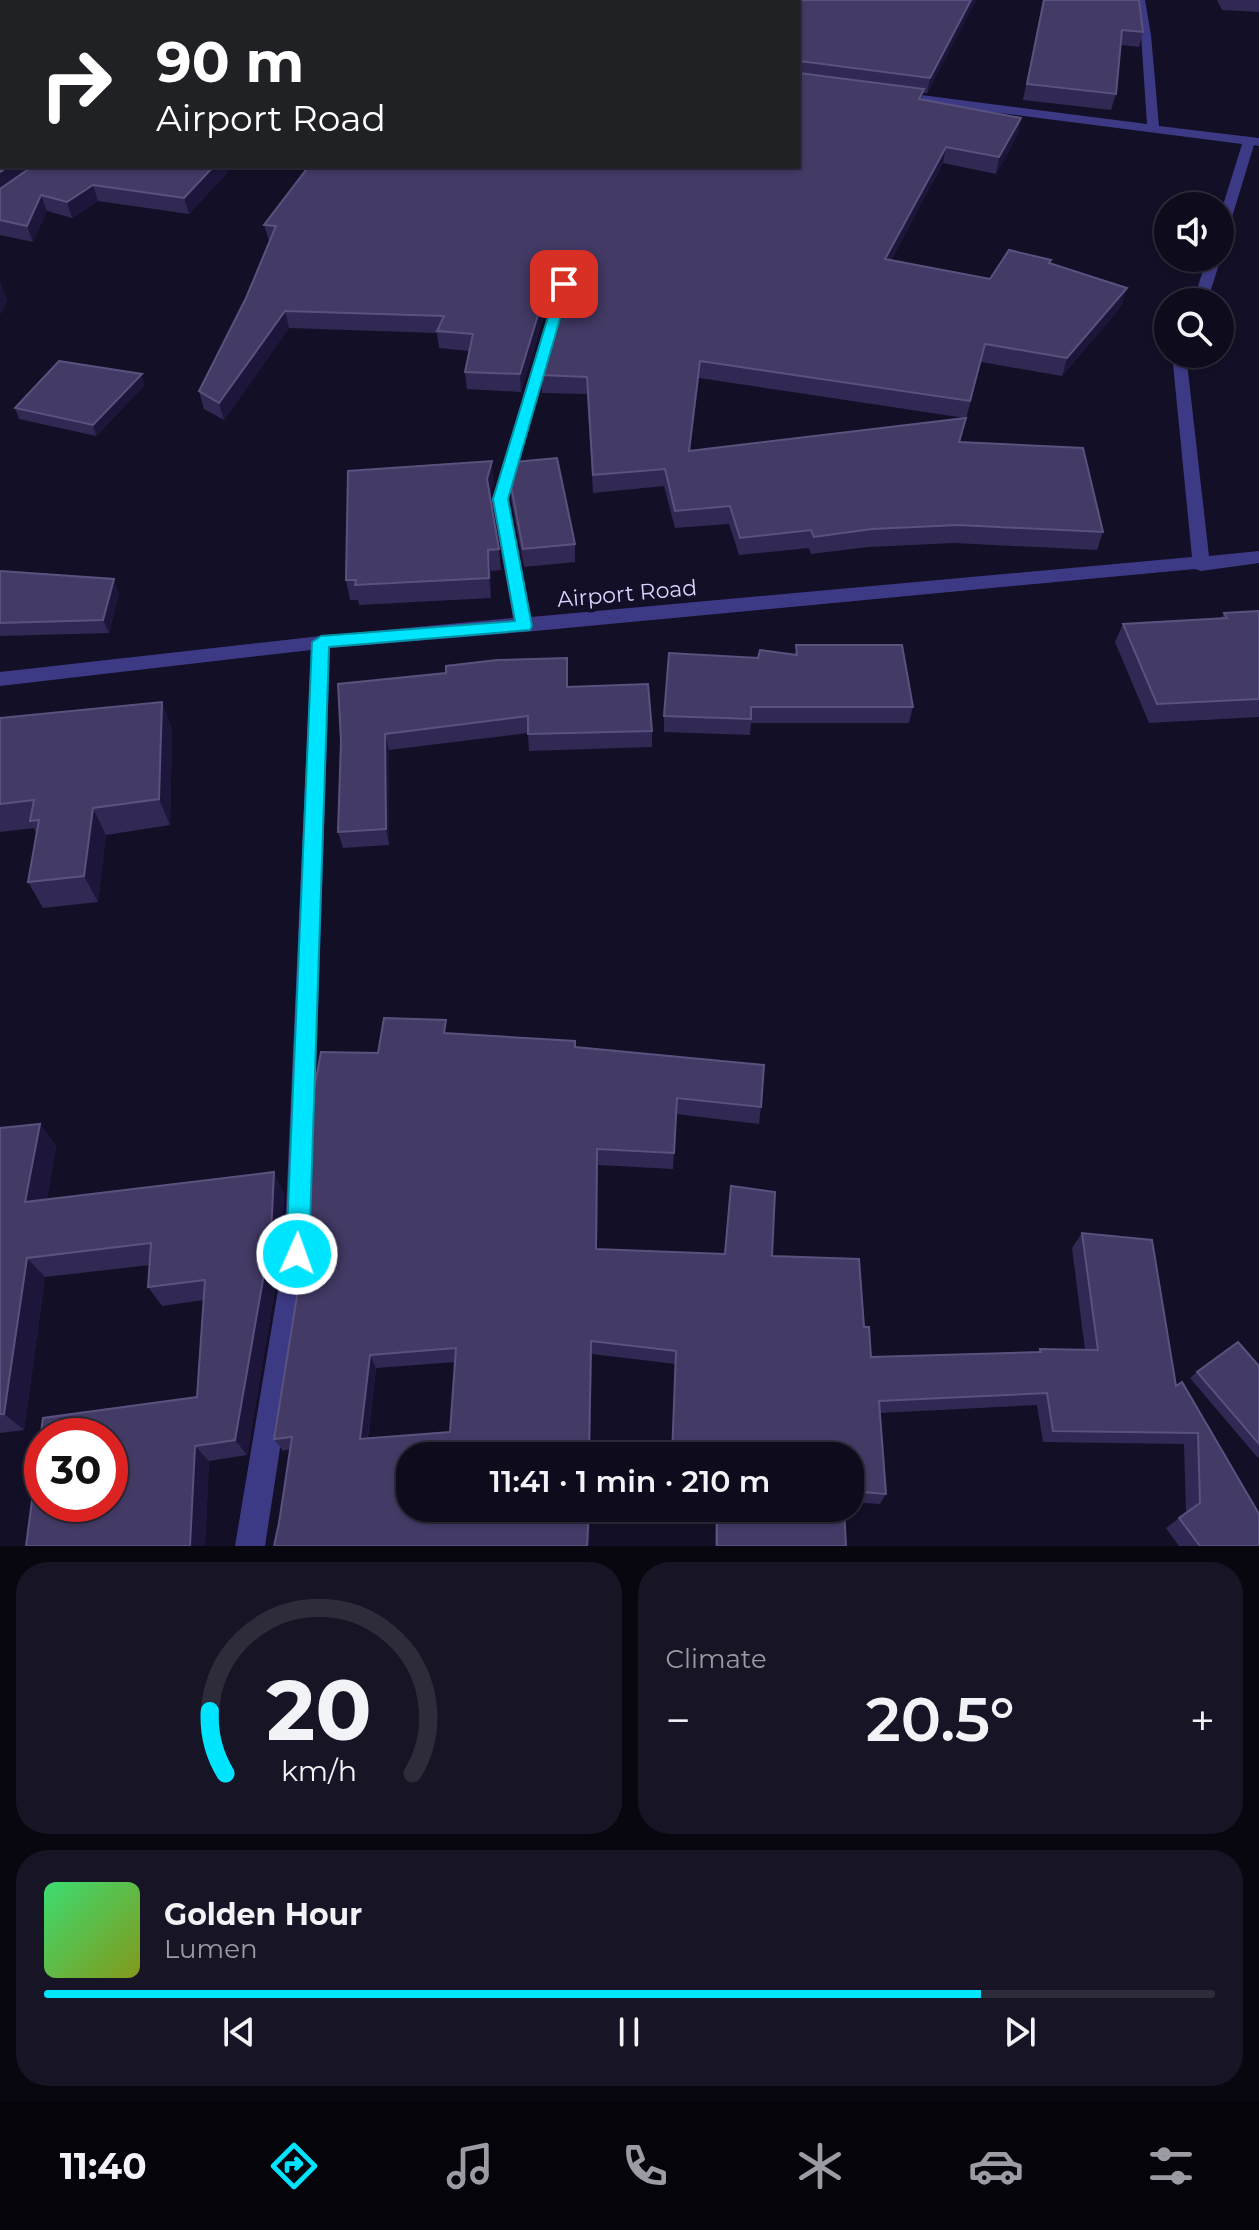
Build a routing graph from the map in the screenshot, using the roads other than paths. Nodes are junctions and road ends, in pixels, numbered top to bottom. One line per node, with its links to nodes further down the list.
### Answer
1 (1140, 0): 3 (street)
2 (891, 95): 3 (street)
3 (1153, 128): 4 (street)
4 (1254, 142): 5 (street)
5 (1234, 198)
6 (564, 284): 10 (street)
7 (1180, 368): 9 (street)
8 (1259, 557): 9 (street, Airport Road)
9 (1201, 565): 10 (street, Airport Road)
10 (524, 626): 11 (street, Airport Road)
11 (321, 642): 12 (street, Airport Road); 13 (street)
12 (0, 679)
13 (250, 1546)

